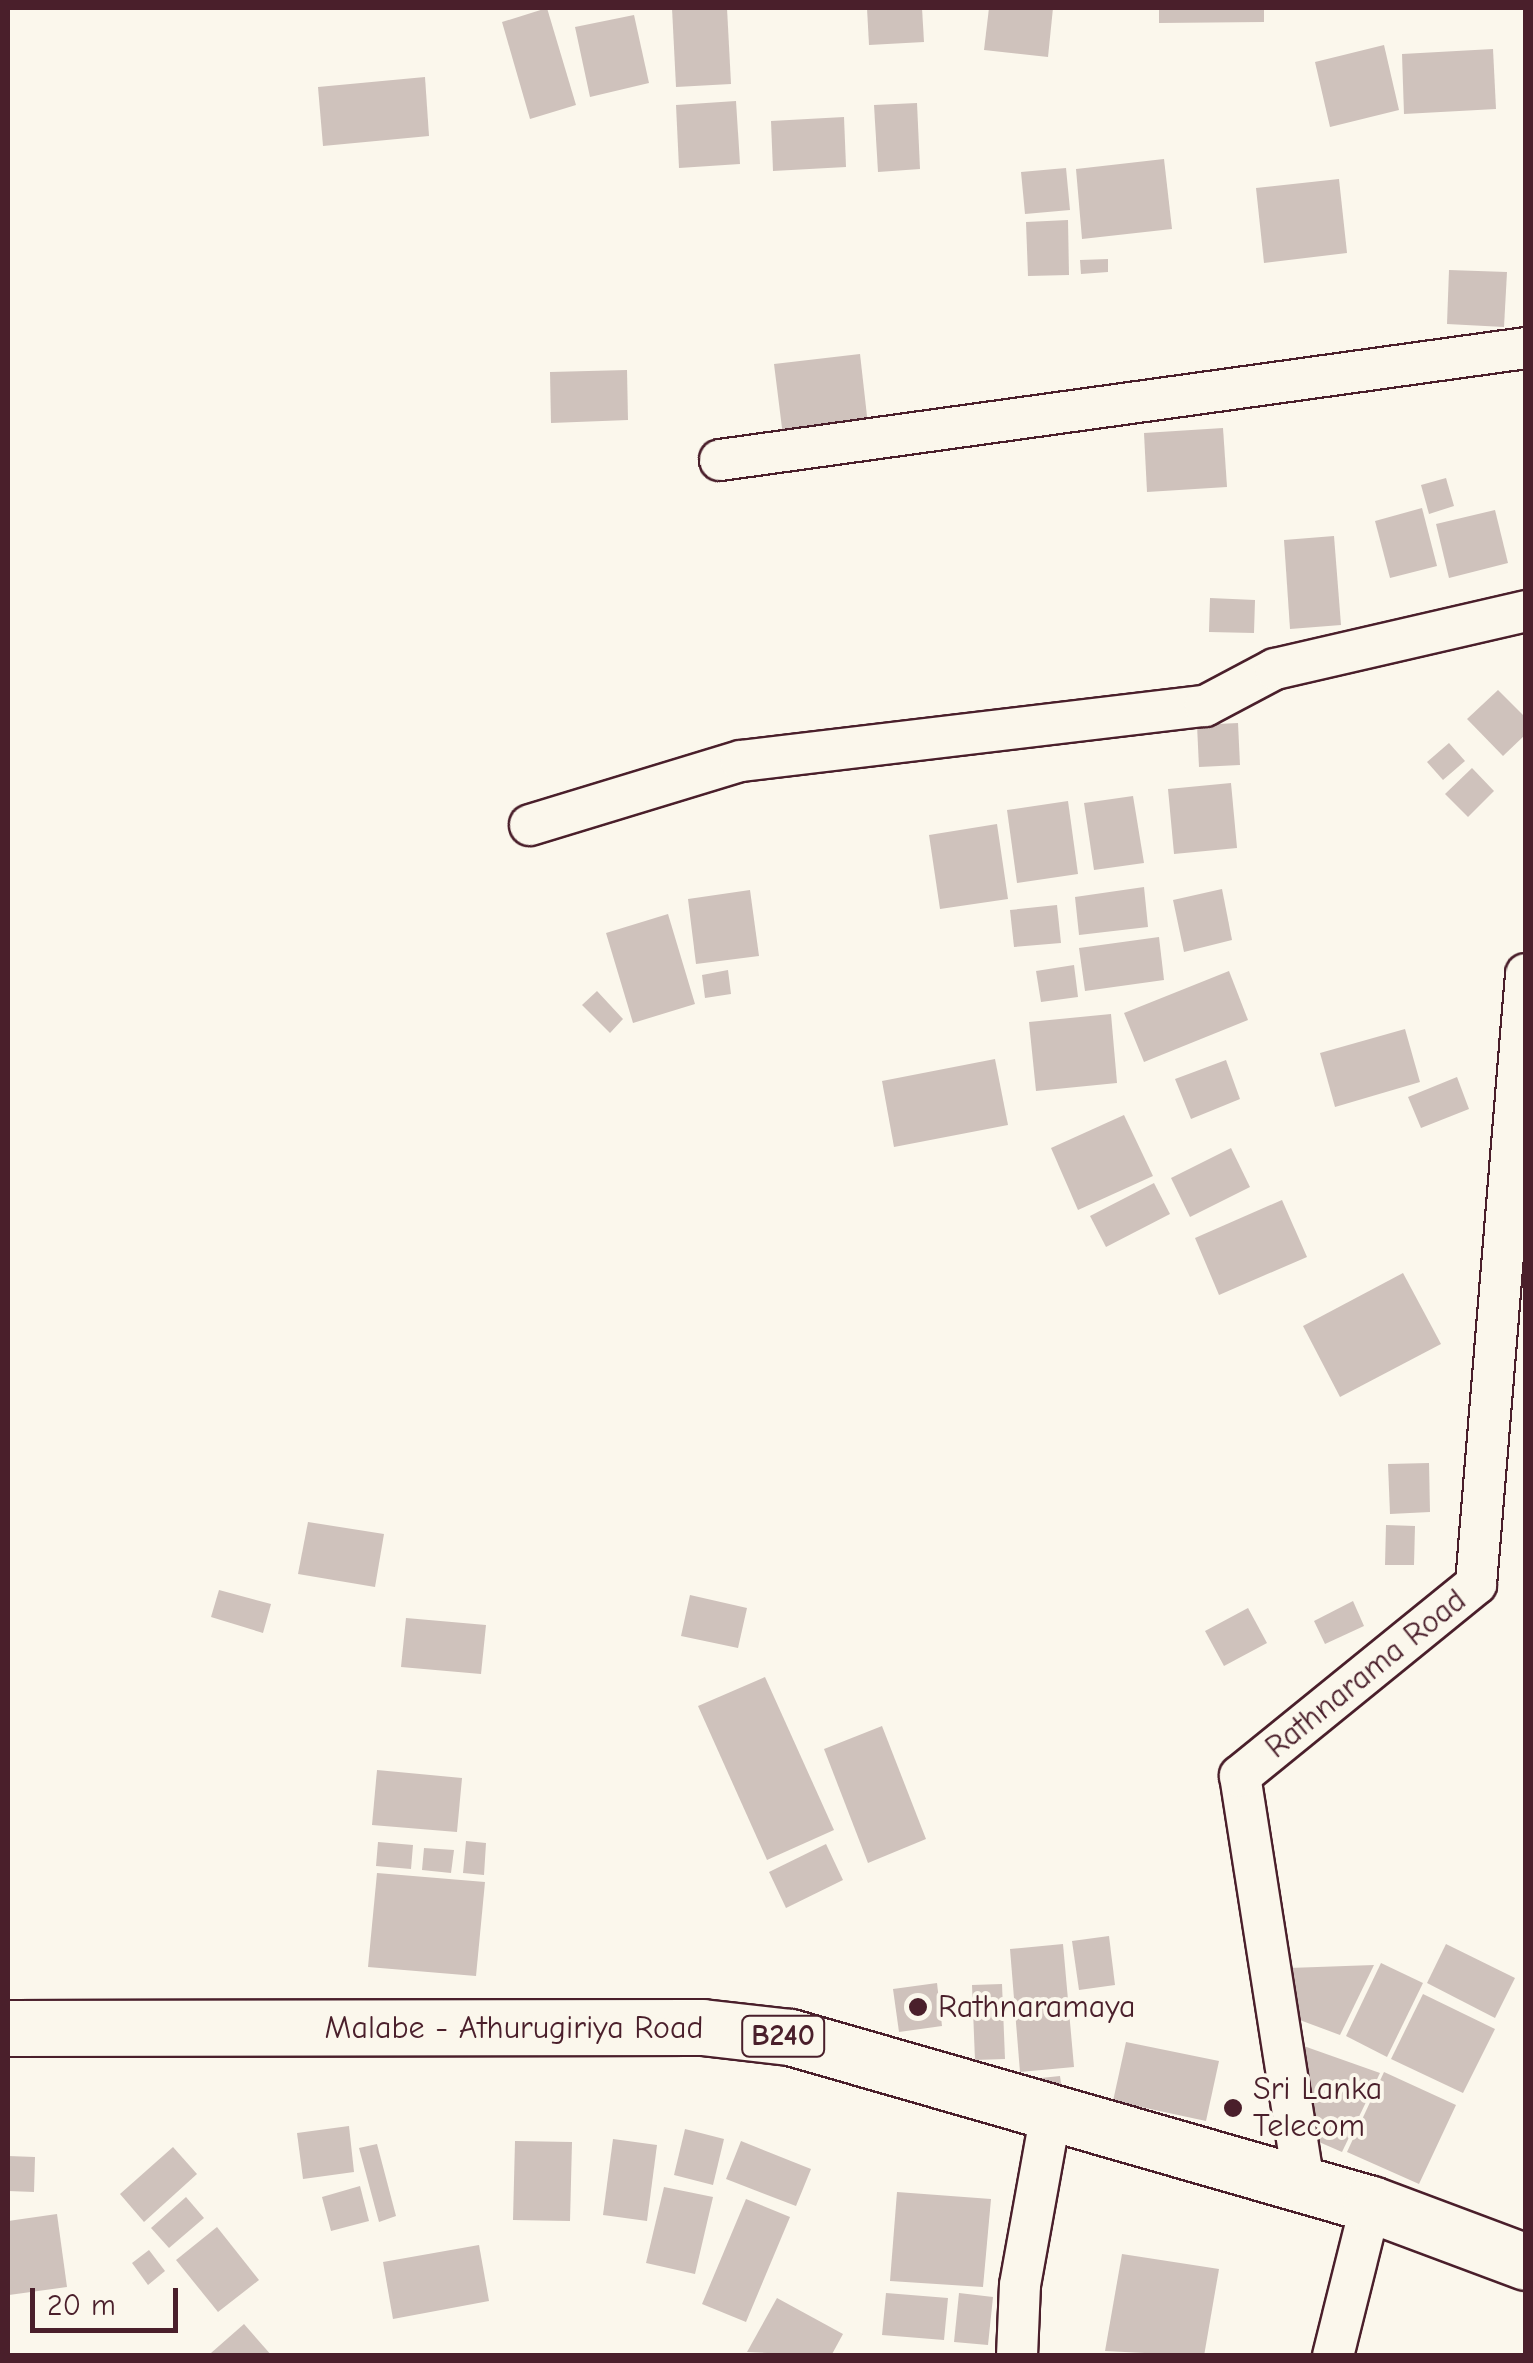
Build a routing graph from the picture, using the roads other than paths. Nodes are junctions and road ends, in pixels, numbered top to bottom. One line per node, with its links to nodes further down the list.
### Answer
1 (1526, 348): 2 (street)
2 (720, 460)
3 (1526, 611): 4 (street)
4 (530, 825)
5 (1526, 974): 6 (street, Rathnarama Road)
6 (1518, 1168): 9 (street, Rathnarama Road)
7 (8, 2028): 8 (main road, Malabe - Athurugiriya Road / B240)
8 (1051, 2113): 9 (main road, Malabe - Athurugiriya Road / B240); 12 (street)
9 (1304, 2184): 10 (main road, Malabe - Athurugiriya Road / B240)
10 (1370, 2204): 11 (main road, Malabe - Athurugiriya Road / B240); 13 (street)
11 (1526, 2262)
12 (1018, 2356)
13 (1333, 2356)

